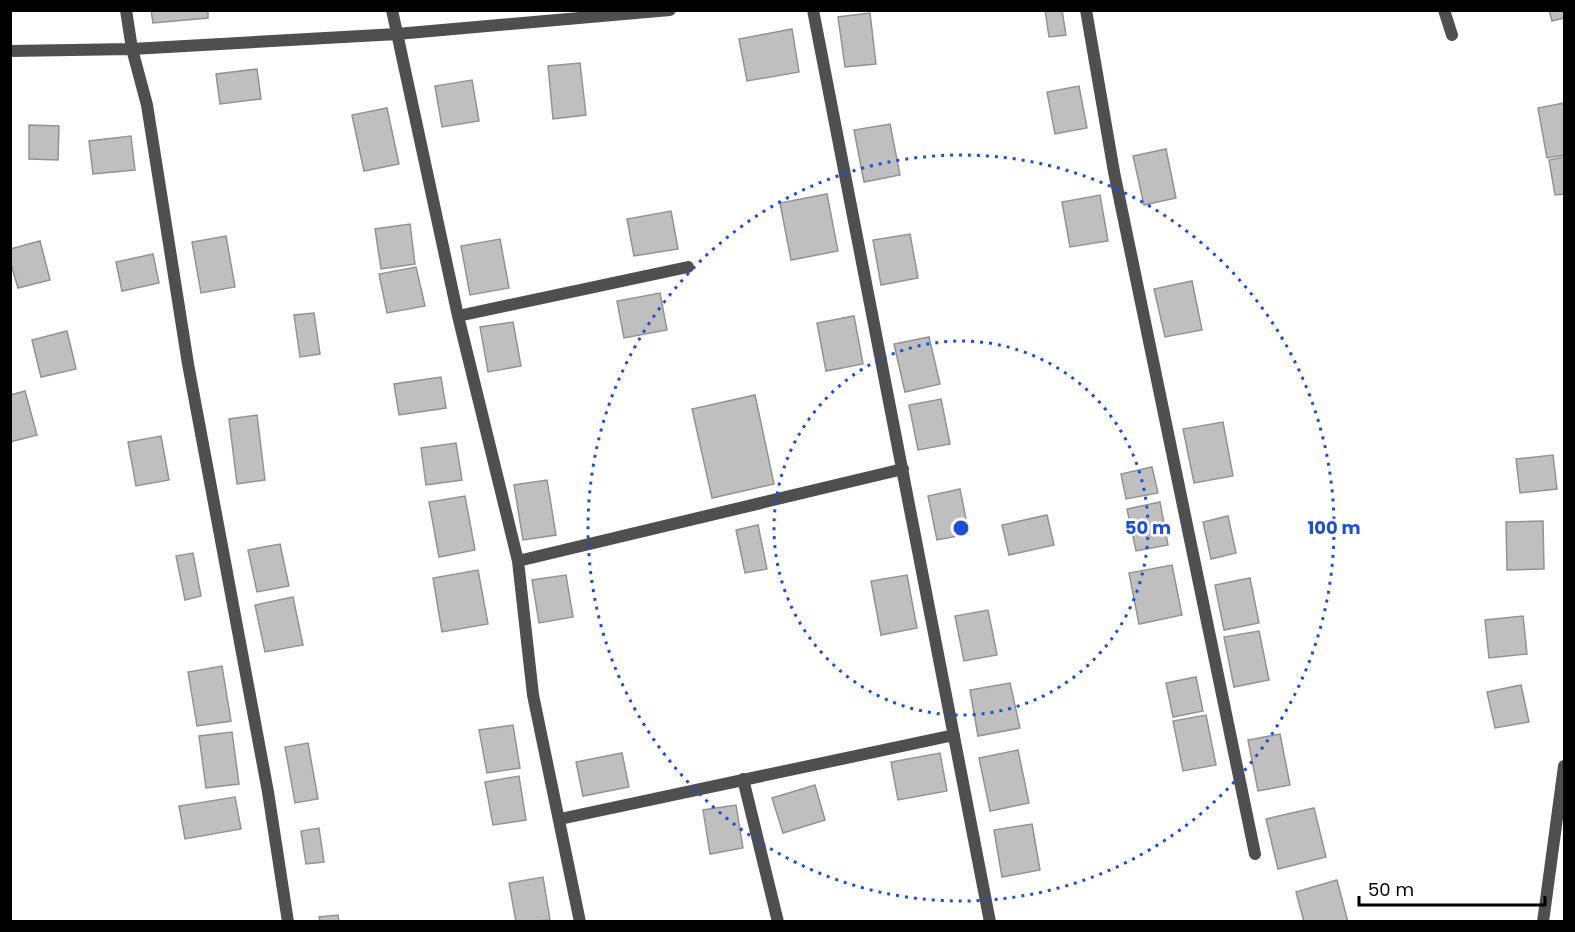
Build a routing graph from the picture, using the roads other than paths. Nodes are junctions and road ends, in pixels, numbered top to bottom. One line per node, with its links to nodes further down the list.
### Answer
1 (126, 10): 9 (street)
2 (392, 10): 7 (street)
3 (670, 10): 7 (street)
4 (813, 10): 13 (street)
5 (1086, 10): 19 (street)
6 (1444, 10): 8 (street)
7 (397, 34): 9 (street); 12 (street)
8 (1452, 35)
9 (132, 49): 10 (street); 20 (street)
10 (10, 51)
11 (688, 267): 12 (street)
12 (458, 316): 14 (street)
13 (903, 469): 14 (street); 15 (street)
14 (518, 561): 18 (street)
15 (954, 735): 17 (street); 23 (street)
16 (1564, 766): 24 (street)
17 (743, 779): 18 (street); 22 (street)
18 (560, 819): 21 (street)
19 (1255, 854)
20 (288, 921)
21 (580, 921)
22 (778, 921)
23 (990, 921)
24 (1543, 921)

